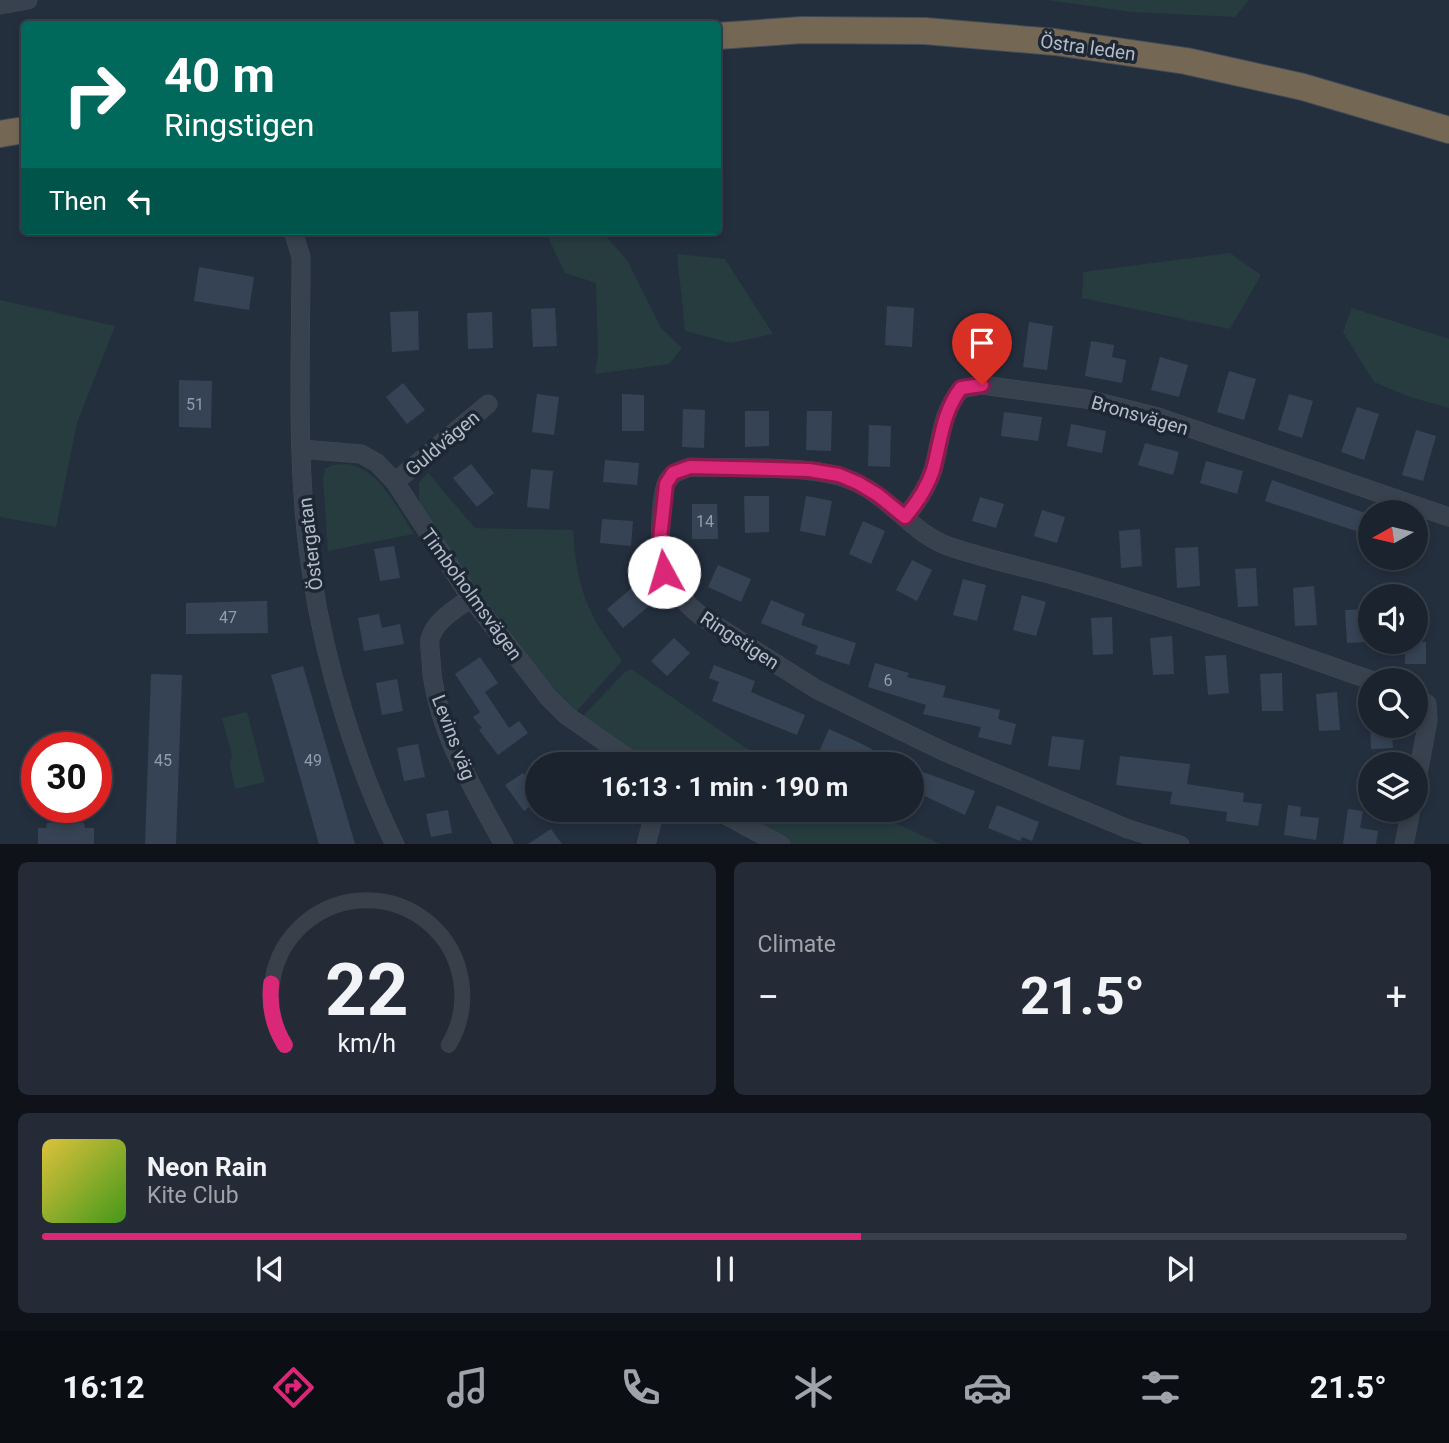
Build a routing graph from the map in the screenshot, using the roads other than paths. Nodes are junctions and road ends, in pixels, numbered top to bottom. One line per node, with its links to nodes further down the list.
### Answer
1 (28, 0): 2 (street)
2 (0, 5)
3 (721, 36): 5 (highway, Östra leden)
4 (21, 130): 6 (highway)
5 (1449, 130)
6 (0, 134)
7 (294, 235): 9 (street, Östergatan)
8 (488, 404): 10 (street, Guldvägen)
9 (301, 449): 10 (street, Timboholmsvägen); 20 (street, Östergatan)
10 (395, 482): 13 (street, Timboholmsvägen)
11 (905, 517): 12 (street, Bronsvägen); 14 (street, Ringstigen); 19 (street, Ringstigen)
12 (1449, 517)
13 (471, 598): 15 (street, Timboholmsvägen); 21 (street, Levins väg)
14 (1358, 676)
15 (619, 752)
16 (652, 822): 22 (street)
17 (738, 822): 23 (street)
18 (1409, 822): 25 (street)
19 (1125, 837): 24 (street, Ringstigen)
20 (395, 844)
21 (503, 844)
22 (646, 844)
23 (779, 844)
24 (1173, 844)
25 (1404, 844)

